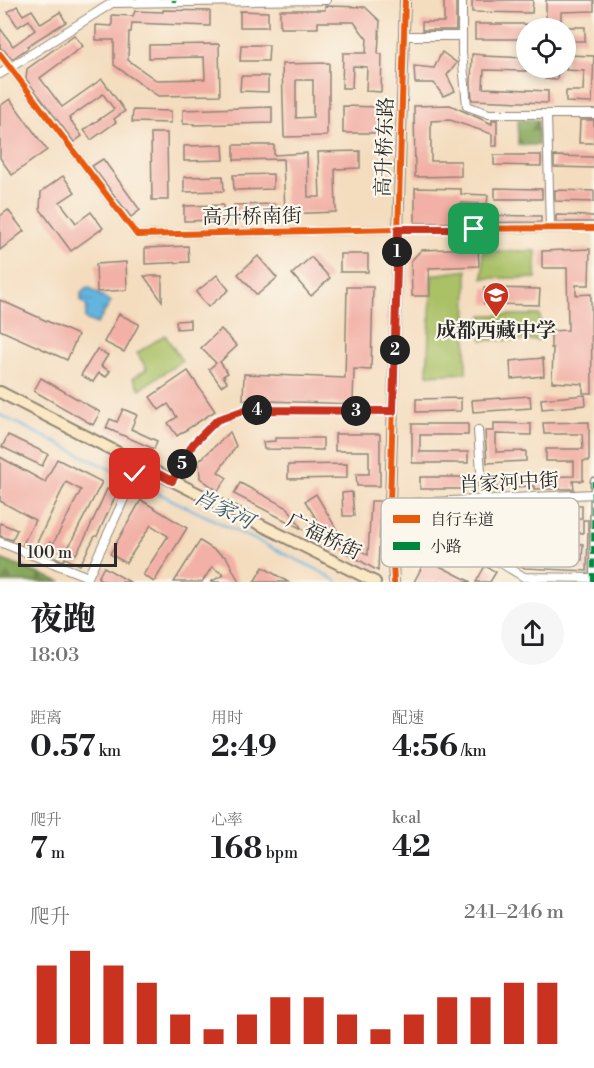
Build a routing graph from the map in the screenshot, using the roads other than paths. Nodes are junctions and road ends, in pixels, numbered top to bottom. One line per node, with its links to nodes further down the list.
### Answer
1 (326, 0): 5 (street)
2 (405, 0): 6 (street, 高升桥东路)
3 (462, 0): 7 (street)
4 (111, 1): 5 (street); 9 (street)
5 (174, 1)
6 (404, 36): 7 (street); 15 (street, 高升桥东路)
7 (462, 36): 11 (street)
8 (0, 54): 9 (street, 高升桥南街)
9 (9, 67): 10 (street); 15 (street, 高升桥南街)
10 (0, 74)
11 (547, 114): 12 (street); 13 (street)
12 (594, 114)
13 (550, 228): 14 (street, 高升桥南街); 15 (street, 高升桥南街)
14 (594, 228)
15 (398, 229): 17 (street, 高升桥东路)
16 (0, 392): 19 (main road, 广福桥街)
17 (393, 411): 20 (street); 23 (street, 高升桥东路)
18 (478, 430): 24 (street)
19 (140, 464): 20 (main road, 广福桥街); 29 (street)
20 (172, 481): 31 (main road, 广福桥街)
21 (594, 481): 22 (street)
22 (594, 494): 25 (street, 肖家河中街); 30 (street)
23 (390, 498)
24 (483, 498)
25 (520, 498)
26 (0, 542): 29 (street)
27 (393, 567): 32 (street, 高升桥东路)
28 (507, 567): 30 (street)
29 (89, 579)
30 (594, 580)
31 (375, 582)
32 (394, 582)

